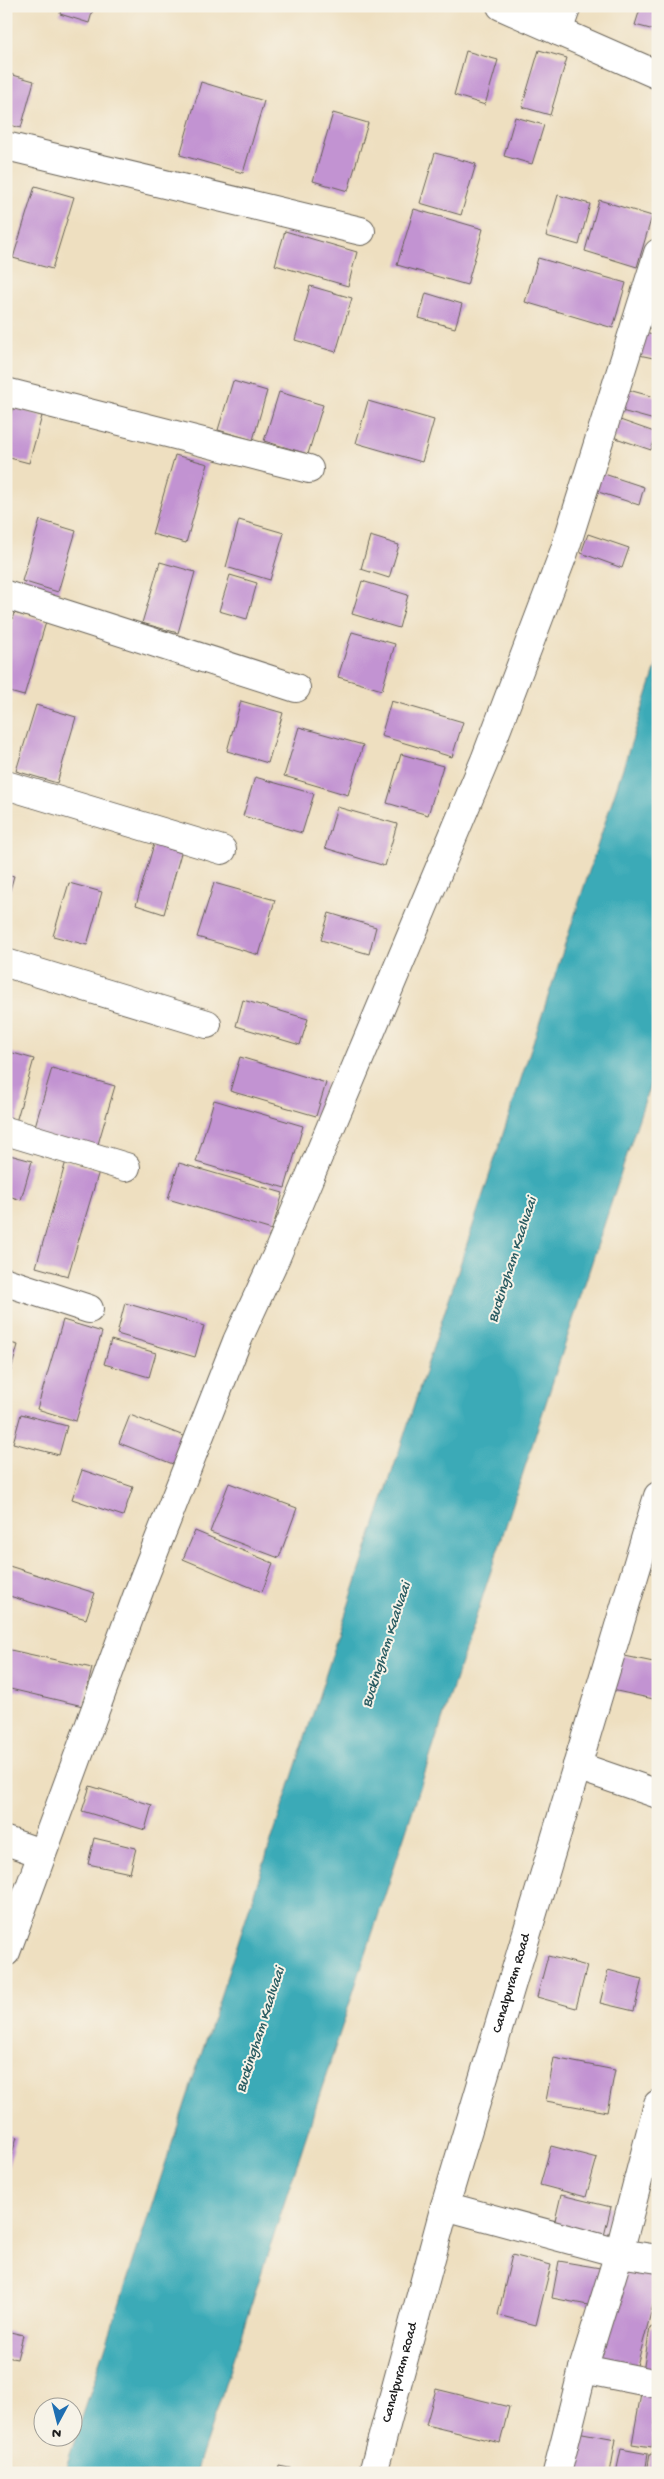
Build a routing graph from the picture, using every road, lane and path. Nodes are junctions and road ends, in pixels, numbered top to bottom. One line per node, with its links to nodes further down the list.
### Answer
1 (501, 6): 2 (street)
2 (562, 19): 3 (street)
3 (658, 75)
4 (6, 146): 5 (street)
5 (361, 231)
6 (658, 253): 23 (street)
7 (6, 392): 8 (street)
8 (309, 469)
9 (6, 595): 10 (street)
10 (296, 688)
11 (6, 785): 12 (street)
12 (222, 850)
13 (6, 963): 14 (street)
14 (207, 1024)
15 (6, 1131): 16 (street)
16 (126, 1167)
17 (6, 1282): 18 (street)
18 (89, 1308)
19 (658, 1496): 20 (street, Canalpuram Road)
20 (577, 1766): 21 (street); 26 (street, Canalpuram Road)
21 (658, 1794)
22 (6, 1841): 23 (street)
23 (41, 1853): 24 (street)
24 (6, 1952)
25 (658, 2104): 27 (street)
26 (445, 2206): 27 (street); 31 (street, Canalpuram Road)
27 (619, 2253): 28 (street); 29 (street)
28 (658, 2259)
29 (583, 2369): 30 (street); 32 (street)
30 (658, 2384)
31 (373, 2473)
32 (557, 2473)

